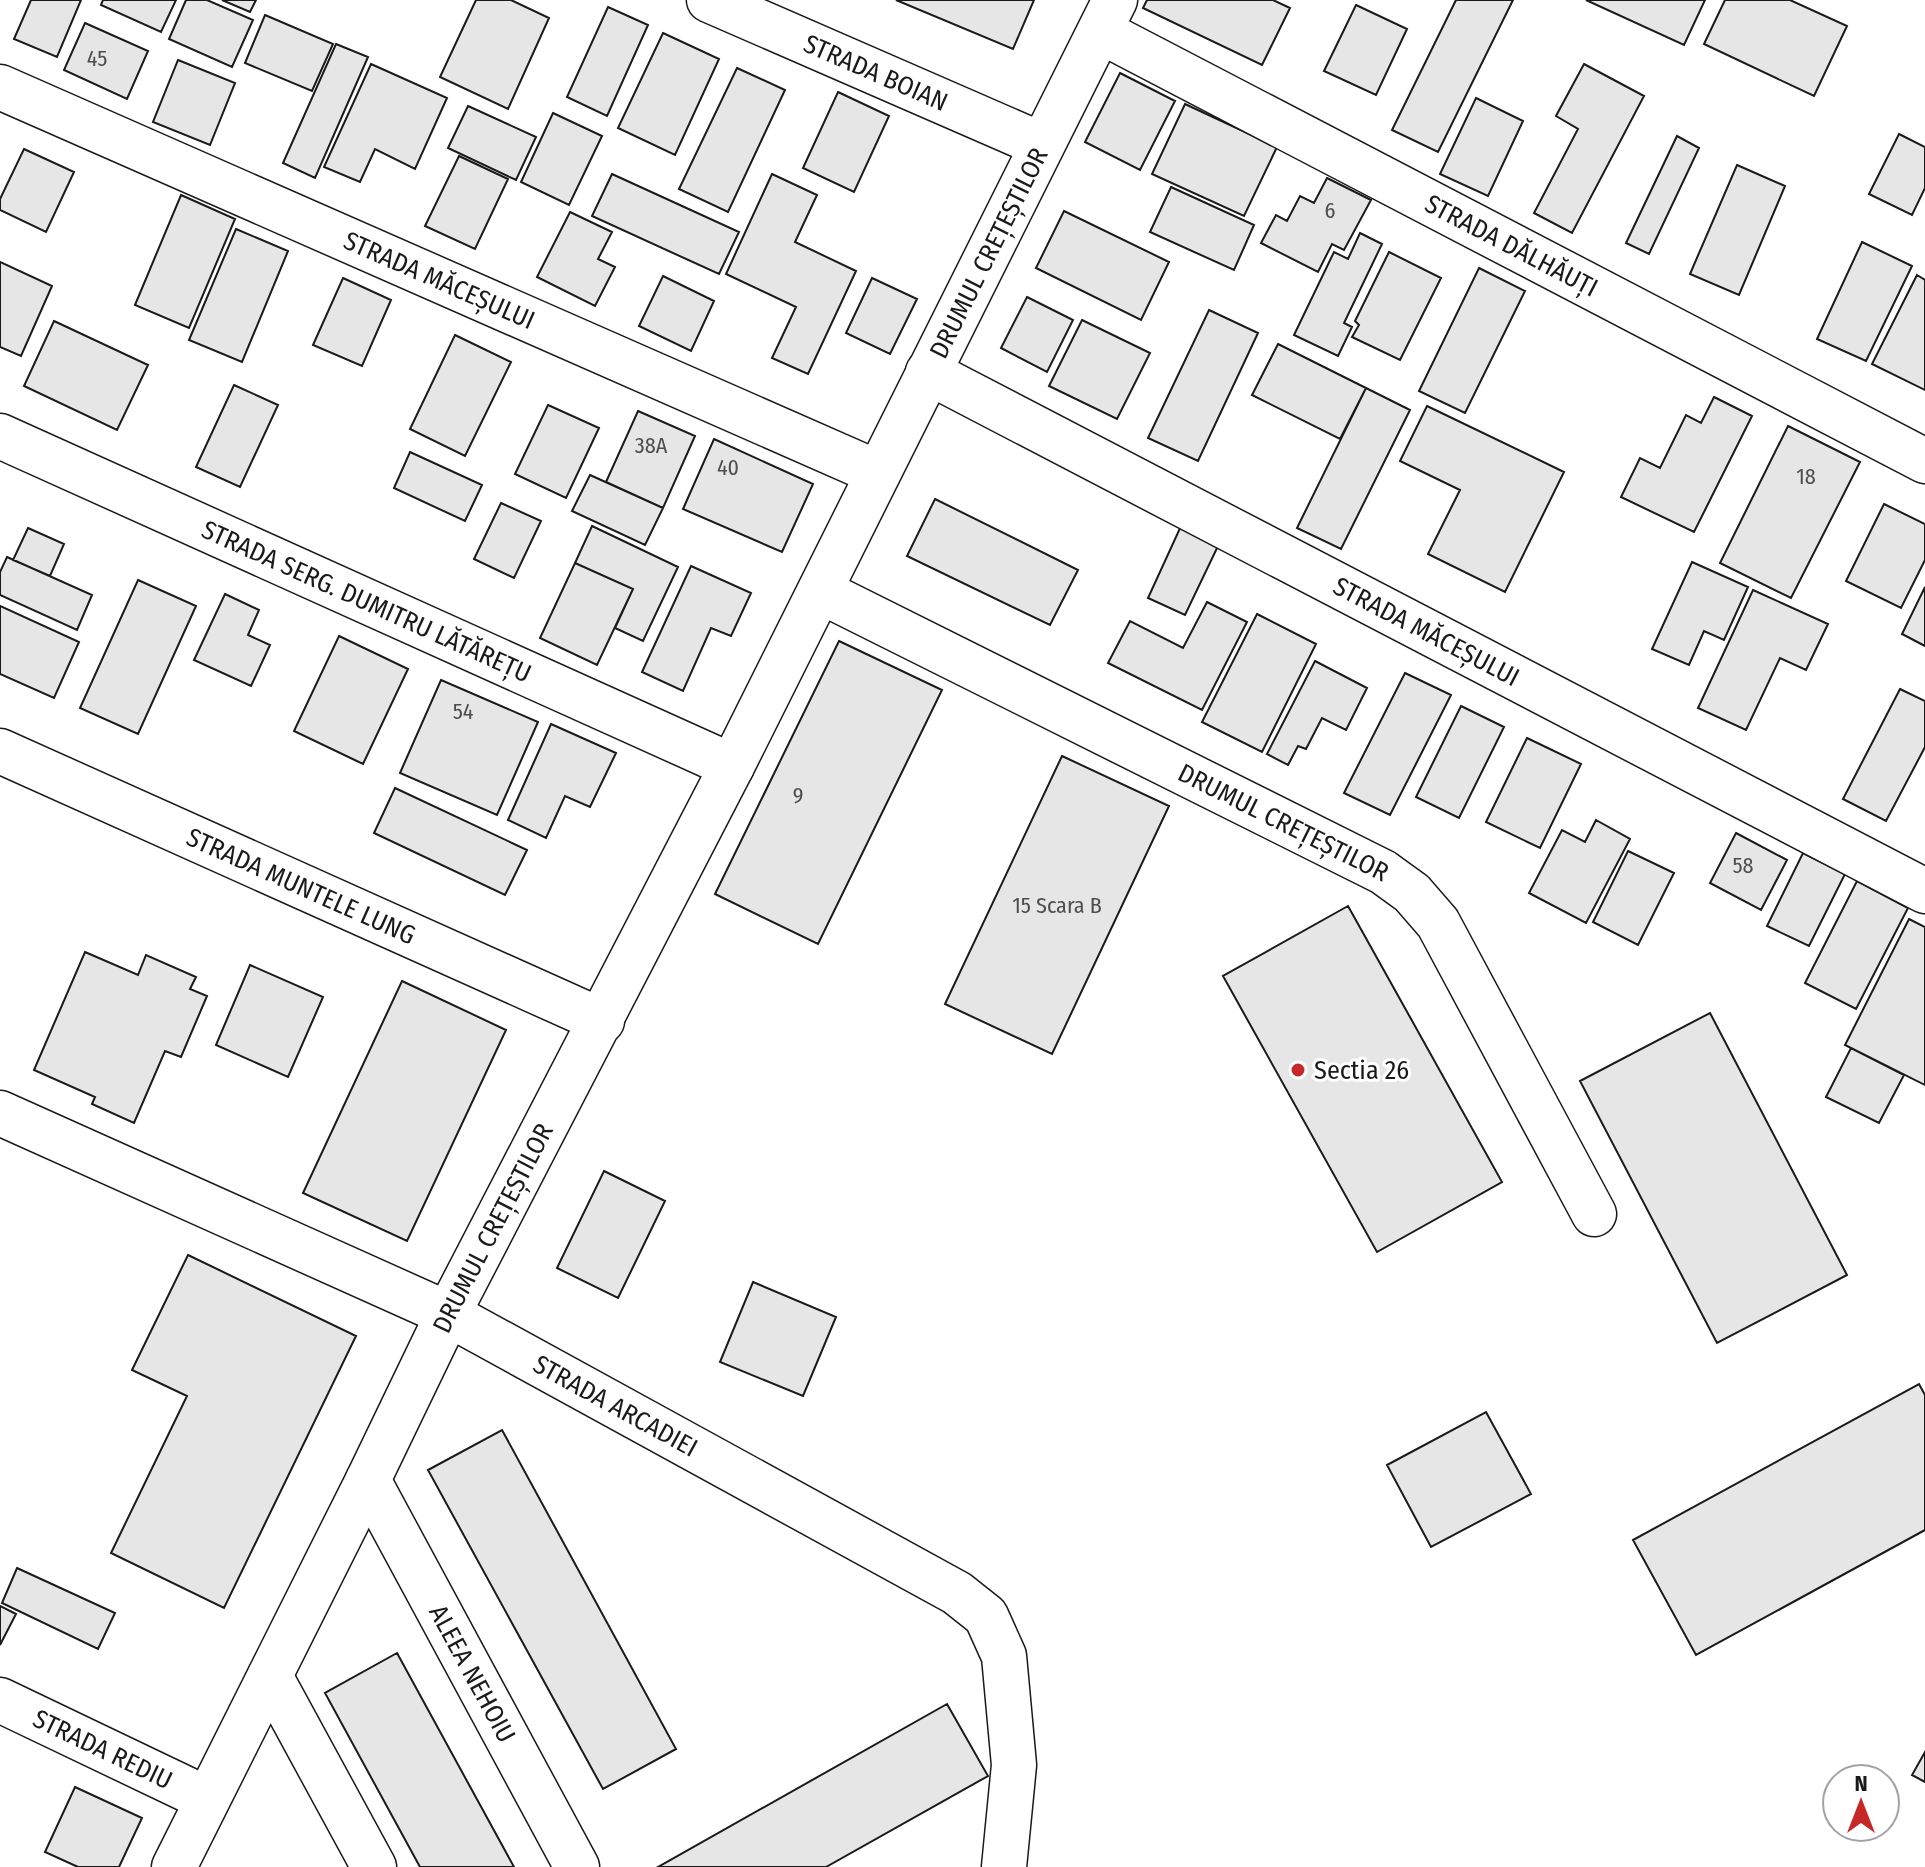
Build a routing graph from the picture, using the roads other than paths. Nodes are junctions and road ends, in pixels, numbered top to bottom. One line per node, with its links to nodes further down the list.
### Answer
1 (709, 0): 4 (street, STRADA BOIAN)
2 (1107, 15): 4 (street, DRUMUL CREȚEȘTILOR); 7 (street, STRADA DĂLHĂUȚI)
3 (0, 87): 8 (street, STRADA MĂCEȘULUI)
4 (1042, 145): 5 (street, DRUMUL CREȚEȘTILOR)
5 (928, 372): 8 (street, DRUMUL CREȚEȘTILOR); 12 (street, STRADA MĂCEȘULUI)
6 (0, 436): 11 (street, STRADA SERG. DUMITRU LĂTĂREȚU)
7 (1925, 461)
8 (878, 473): 9 (street, DRUMUL CREȚEȘTILOR)
9 (820, 591): 11 (street, DRUMUL CREȚEȘTILOR); 15 (street, DRUMUL CREȚEȘTILOR)
10 (0, 751): 13 (street, STRADA MUNTELE LUNG)
11 (732, 766): 13 (street, DRUMUL CREȚEȘTILOR)
12 (1925, 891)
13 (602, 1021): 16 (street, DRUMUL CREȚEȘTILOR)
14 (0, 1113): 16 (street, STRADA ARCADIEI)
15 (1594, 1214)
16 (448, 1314): 17 (street, DRUMUL CREȚEȘTILOR); 24 (street, STRADA ARCADIEI)
17 (368, 1480): 18 (street, DRUMUL CREȚEȘTILOR); 23 (street, ALEEA NEHOIU)
18 (270, 1676): 20 (street, DRUMUL CREȚEȘTILOR); 22 (street)
19 (0, 1700): 20 (street, STRADA REDIU)
20 (207, 1799): 21 (street, DRUMUL CREȚEȘTILOR)
21 (174, 1867)
22 (374, 1867)
23 (577, 1867)
24 (1004, 1867)

